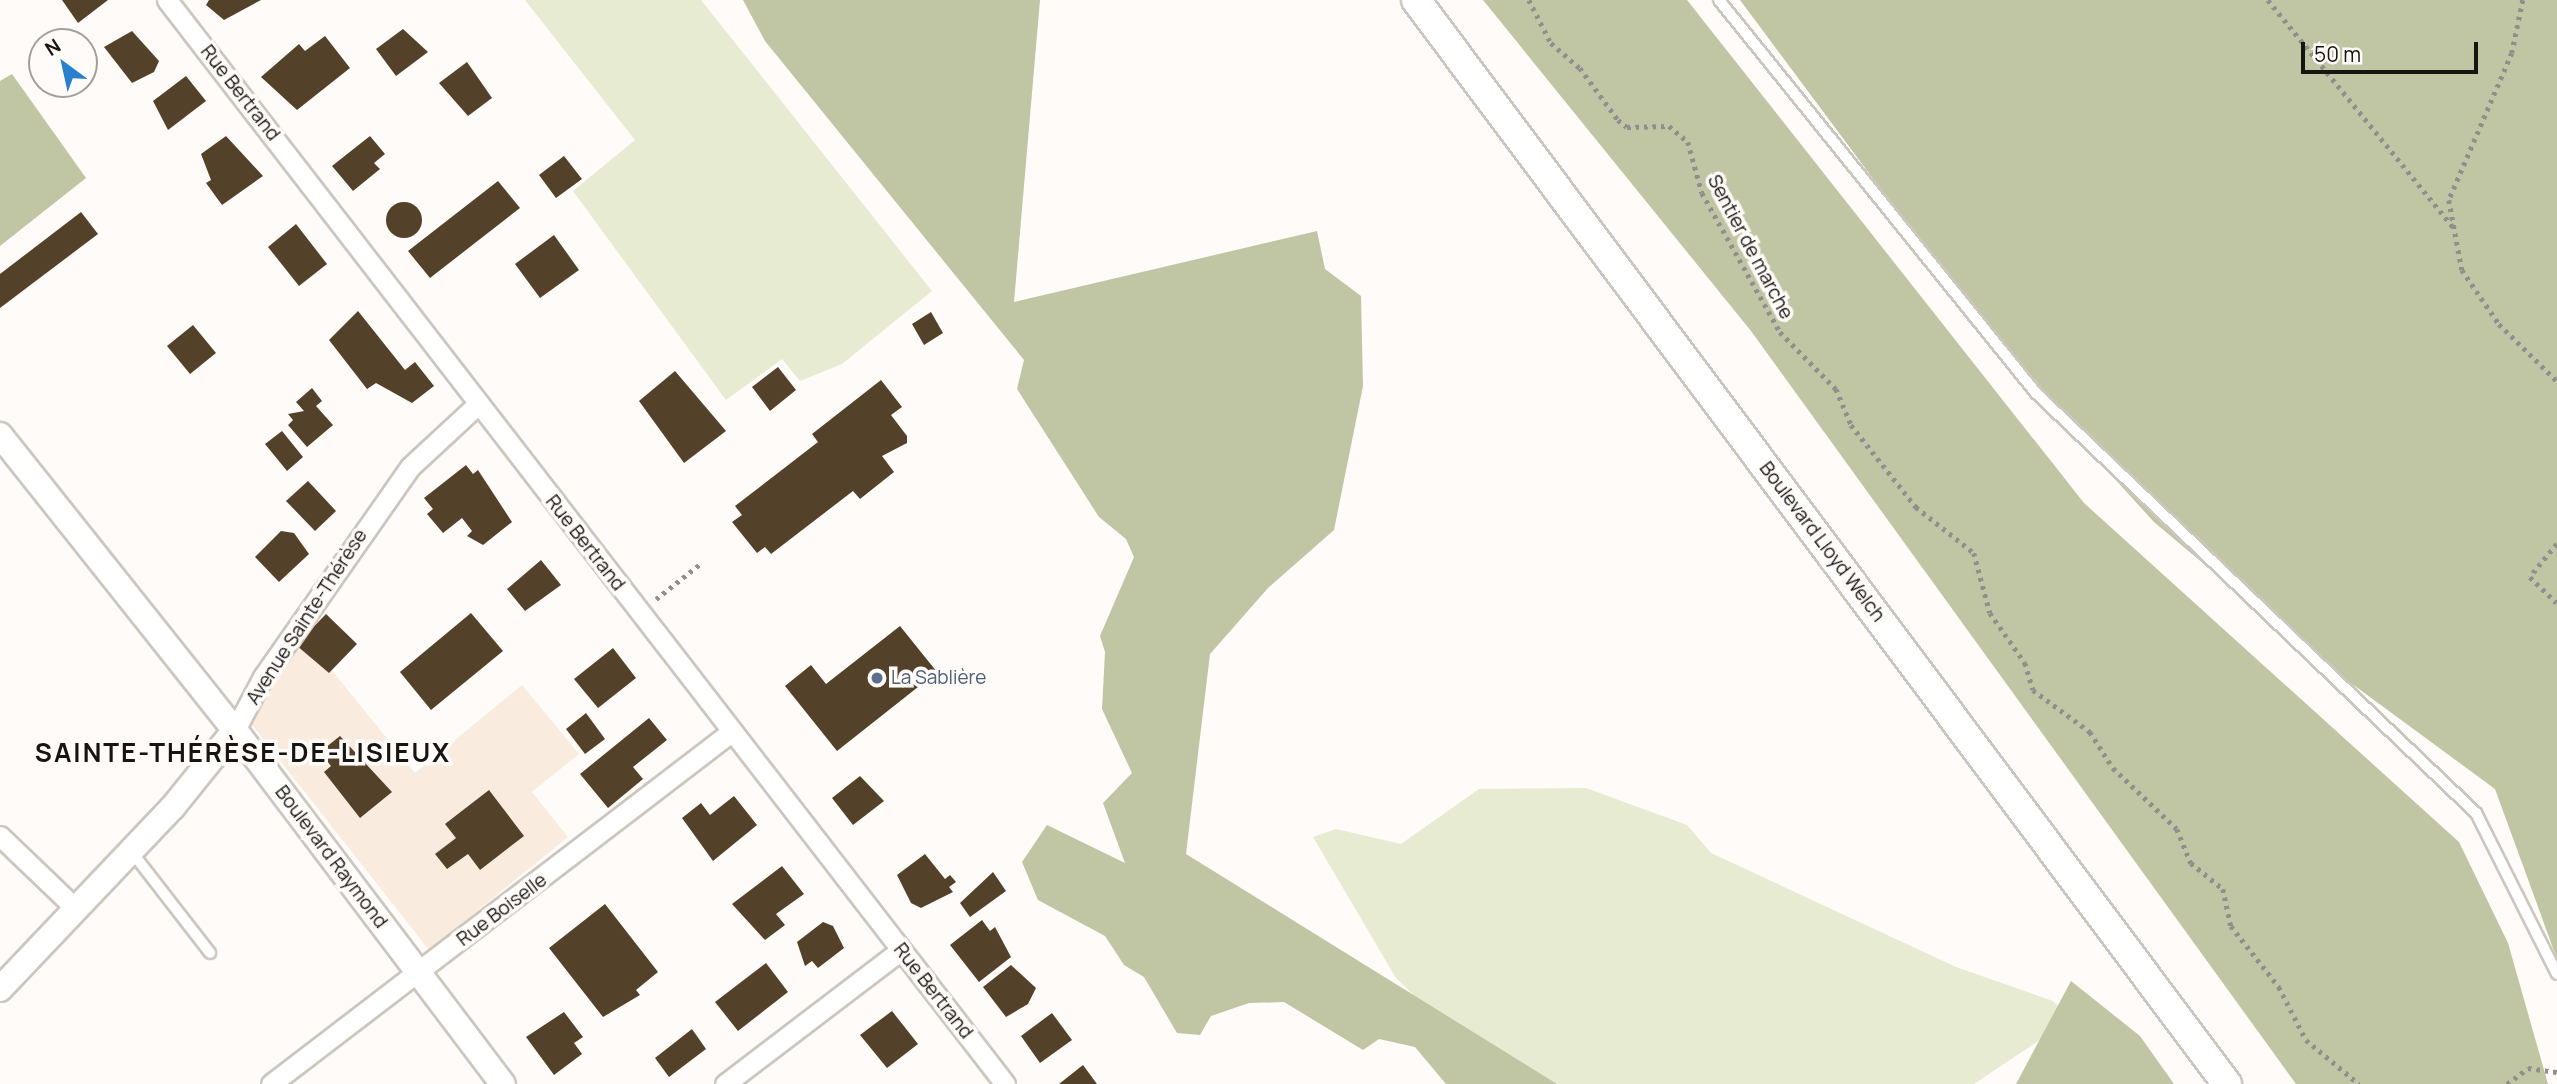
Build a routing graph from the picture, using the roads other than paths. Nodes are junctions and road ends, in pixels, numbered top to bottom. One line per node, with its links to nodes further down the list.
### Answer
1 (167, 0): 4 (street, Rue Bertrand)
2 (1416, 0): 20 (main road, Boulevard Lloyd Welch)
3 (1719, 0): 14 (lane)
4 (478, 404): 6 (street, Avenue Sainte-Thérèse); 7 (street, Rue Bertrand)
5 (0, 435): 6 (street, Boulevard Raymond)
6 (235, 730): 9 (street, Avenue Sainte-Thérèse); 13 (street, Boulevard Raymond)
7 (731, 733): 11 (street, Rue Bertrand); 13 (street, Rue Boiselle)
8 (0, 836): 10 (street)
9 (131, 850): 10 (street, Avenue Sainte-Thérèse); 12 (lane)
10 (75, 908): 15 (street, Avenue Sainte-Thérèse)
11 (901, 950): 18 (street); 19 (street, Rue Bertrand)
12 (210, 953)
13 (419, 973): 16 (street, Rue Boiselle); 17 (street, Boulevard Raymond)
14 (2557, 974)
15 (1, 984)
16 (271, 1084)
17 (503, 1084)
18 (725, 1084)
19 (1005, 1084)
20 (2227, 1084)

